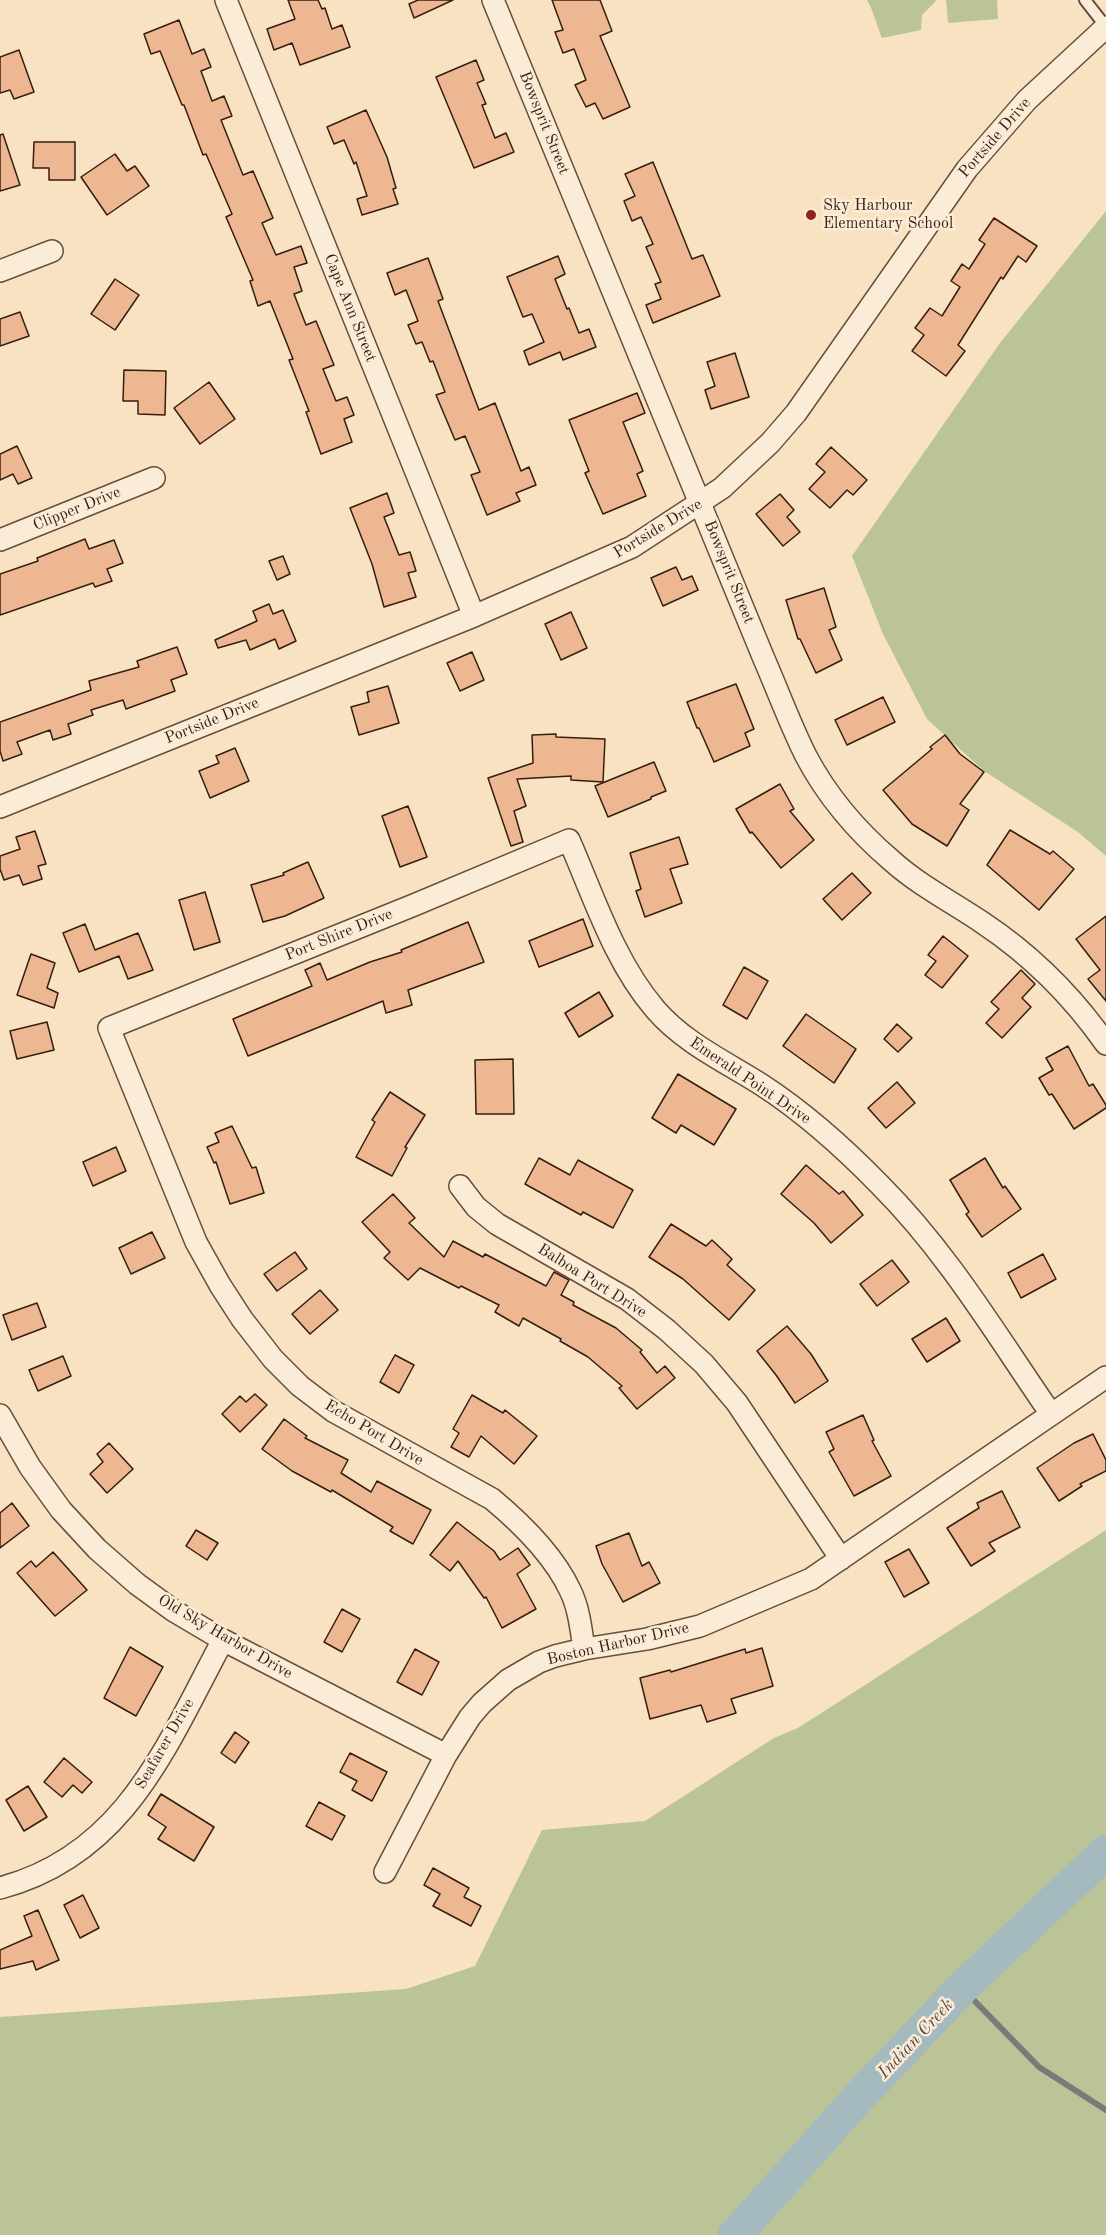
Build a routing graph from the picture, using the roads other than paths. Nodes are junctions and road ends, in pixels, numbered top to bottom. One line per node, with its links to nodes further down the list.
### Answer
1 (226, 0): 10 (street, Cape Ann Street)
2 (493, 0): 8 (street, Bowsprit Street)
3 (1084, 0): 4 (lane)
4 (1106, 27): 8 (street, Portside Drive)
5 (52, 251): 6 (street)
6 (0, 271)
7 (154, 477): 9 (street, Clipper Drive)
8 (701, 504): 10 (street, Portside Drive); 14 (street, Bowsprit Street)
9 (0, 540)
10 (474, 616): 11 (street, Portside Drive)
11 (0, 807)
12 (569, 840): 13 (street, Port Shire Drive); 17 (street, Emerald Point Drive)
13 (109, 1028): 21 (street, Echo Port Drive)
14 (1106, 1044)
15 (460, 1186): 19 (street, Balboa Port Drive)
16 (1106, 1377): 17 (street, Boston Harbor Drive)
17 (1051, 1414): 19 (street, Boston Harbor Drive)
18 (0, 1415): 20 (street, Old Sky Harbor Drive)
19 (841, 1559): 21 (street, Boston Harbor Drive)
20 (223, 1640): 22 (street, Old Sky Harbor Drive); 24 (street, Seafarer Drive)
21 (584, 1649): 22 (street, Boston Harbor Drive)
22 (446, 1755): 23 (street, Boston Harbor Drive)
23 (385, 1872)
24 (0, 1888)

